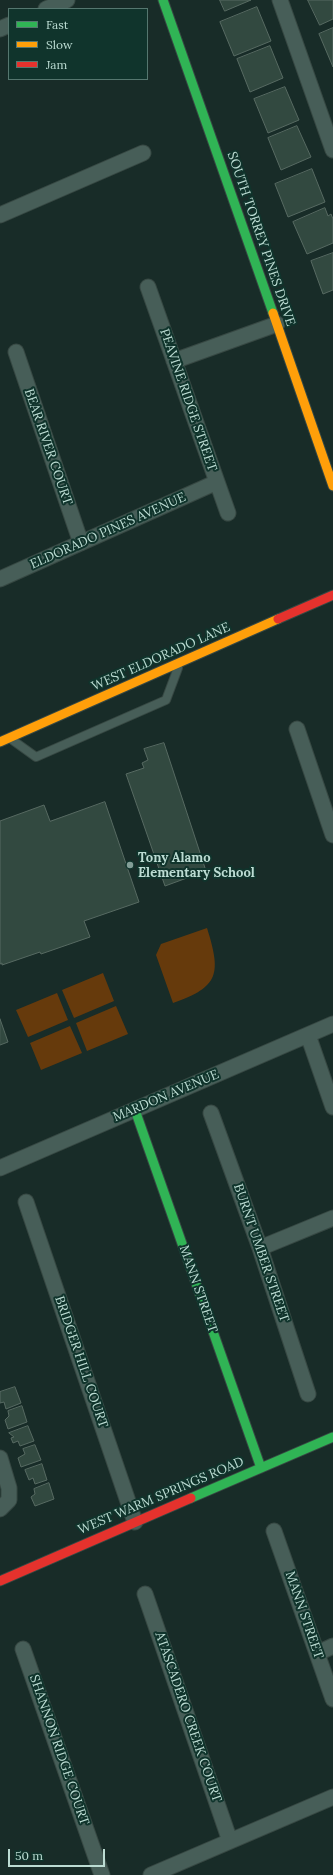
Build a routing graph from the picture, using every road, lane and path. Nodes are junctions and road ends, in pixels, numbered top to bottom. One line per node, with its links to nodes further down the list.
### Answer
1 (67, 0): 4 (street)
2 (163, 0): 9 (street, SOUTH TORREY PINES DRIVE)
3 (280, 0): 5 (street)
4 (48, 8)
5 (333, 150)
6 (143, 153): 7 (street)
7 (0, 215)
8 (148, 286): 11 (street, PEAVINE RIDGE STREET)
9 (277, 324): 11 (street); 13 (street, SOUTH TORREY PINES DRIVE)
10 (16, 352): 15 (street, BEAR RIVER COURT)
11 (174, 361): 12 (street, PEAVINE RIDGE STREET)
12 (217, 482): 14 (street, PEAVINE RIDGE STREET); 15 (street, ELDORADO PINES AVENUE)
13 (333, 486)
14 (228, 513)
15 (81, 543): 16 (street, ELDORADO PINES AVENUE)
16 (0, 579)
17 (333, 595): 18 (street, WEST ELDORADO LANE)
18 (180, 663): 20 (street, WEST ELDORADO LANE); 20 (lane)
19 (297, 729): 21 (street)
20 (4, 740)
21 (333, 835)
22 (333, 1024): 23 (street, MARDON AVENUE)
23 (308, 1035): 24 (street); 25 (street, MARDON AVENUE)
24 (333, 1107)
25 (135, 1110): 27 (street, MARDON AVENUE); 34 (street, MANN STREET)
26 (211, 1113): 30 (street, BURNT UMBER STREET)
27 (0, 1168)
28 (26, 1202): 36 (street, BRIDGER HILL COURT)
29 (333, 1218): 30 (street)
30 (260, 1248): 31 (street, BURNT UMBER STREET)
31 (308, 1394)
32 (333, 1437): 34 (street, WEST WARM SPRINGS ROAD)
33 (0, 1458): 35 (street)
34 (261, 1468): 36 (street, WEST WARM SPRINGS ROAD)
35 (4, 1505)
36 (135, 1522): 38 (street, WEST WARM SPRINGS ROAD)
37 (274, 1531): 42 (street, MANN STREET)
38 (0, 1581)
39 (145, 1594): 45 (street, ATASCADERO CREEK COURT)
40 (333, 1646): 42 (street)
41 (23, 1649): 46 (street, SHANNON RIDGE COURT)
42 (318, 1653): 43 (street, MANN STREET)
43 (333, 1699)
44 (333, 1796): 45 (street)
45 (230, 1841): 47 (street)
46 (102, 1875)
47 (151, 1875)

